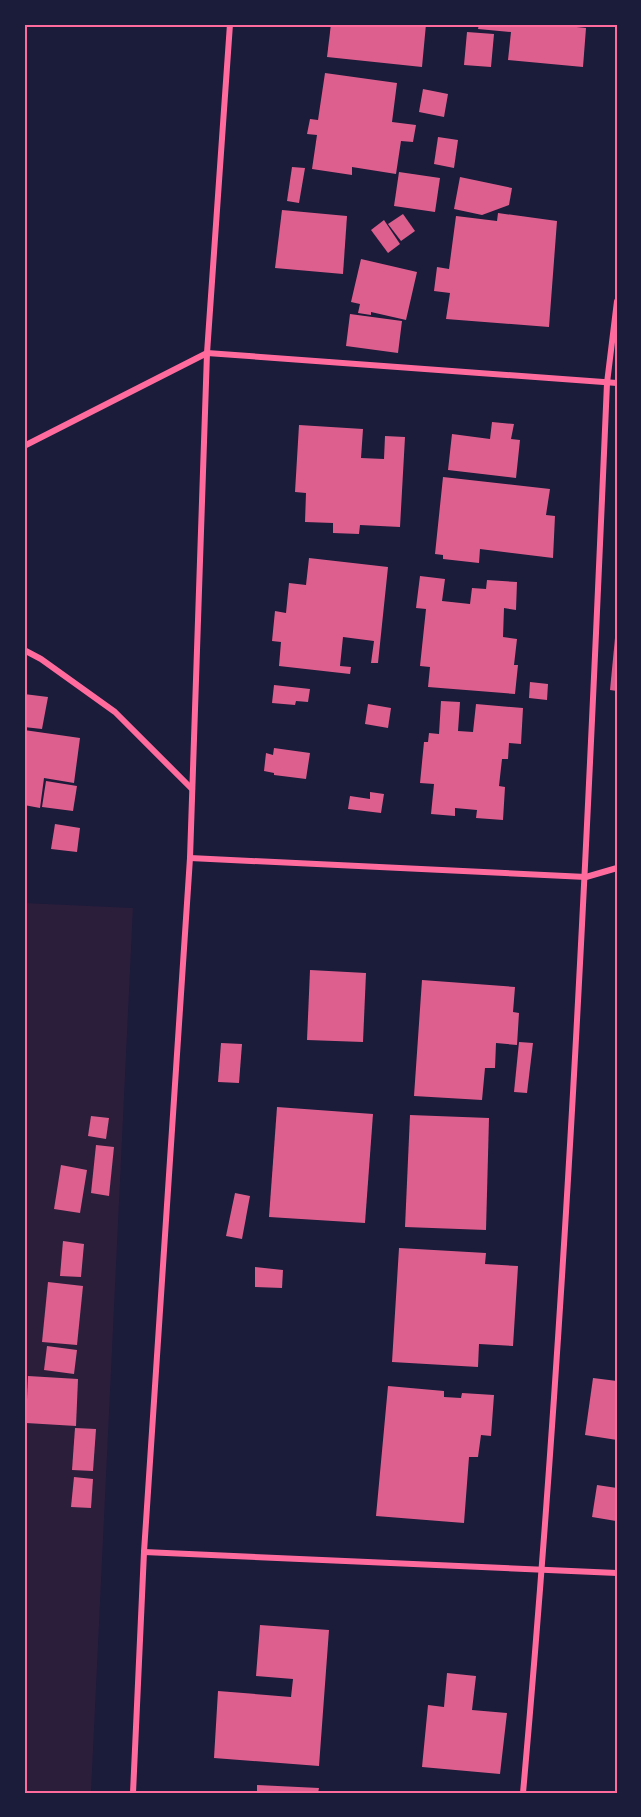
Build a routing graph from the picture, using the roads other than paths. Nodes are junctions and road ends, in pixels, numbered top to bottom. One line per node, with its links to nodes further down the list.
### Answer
1 (230, 24): 3 (street)
2 (617, 302): 4 (street)
3 (207, 353): 4 (street); 6 (street); 8 (street)
4 (607, 383): 5 (street); 11 (street)
5 (617, 383)
6 (24, 446)
7 (24, 650): 8 (street)
8 (192, 789): 9 (street)
9 (190, 858): 11 (street); 12 (street)
10 (617, 868): 11 (street)
11 (586, 877): 13 (street)
12 (144, 1552): 13 (street); 15 (street)
13 (543, 1568): 14 (street); 16 (street)
14 (617, 1573)
15 (133, 1793)
16 (523, 1793)

